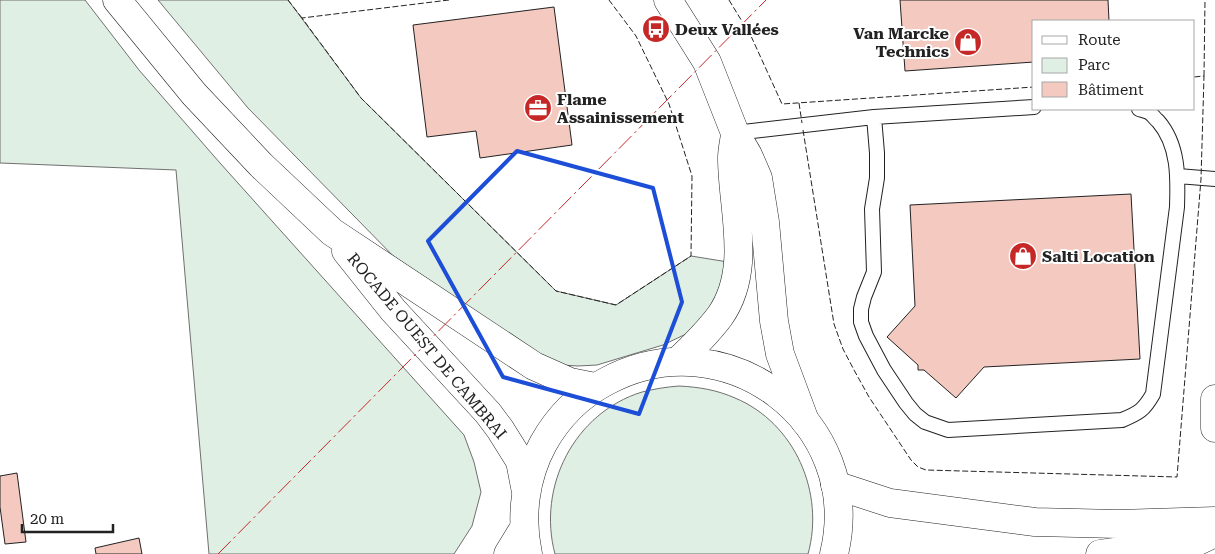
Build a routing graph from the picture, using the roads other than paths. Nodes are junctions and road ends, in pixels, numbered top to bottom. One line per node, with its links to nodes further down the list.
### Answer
1 (117, 0): 9 (main road, ROCADE OUEST DE CAMBRAI)
2 (668, 0): 6 (main road)
3 (1032, 107): 5 (lane)
4 (1142, 110): 7 (lane)
5 (874, 117): 6 (lane); 7 (lane)
6 (735, 133): 10 (main road); 13 (main road)
7 (1178, 176): 8 (lane)
8 (1215, 179)
9 (332, 232): 11 (main road, ROCADE OUEST DE CAMBRAI); 16 (main road, ROCADE OUEST DE CAMBRAI)
10 (678, 361): 11 (main road); 13 (main road)
11 (595, 387): 16 (main road)
12 (1215, 399): 14 (main road)
13 (805, 421): 15 (main road)
14 (1215, 428)
15 (835, 484): 17 (main road); 21 (main road)
16 (526, 492): 19 (main road)
17 (1215, 520)
18 (1215, 533): 22 (main road)
19 (526, 541): 20 (main road)
20 (508, 554)
21 (834, 554)
22 (1100, 554)

